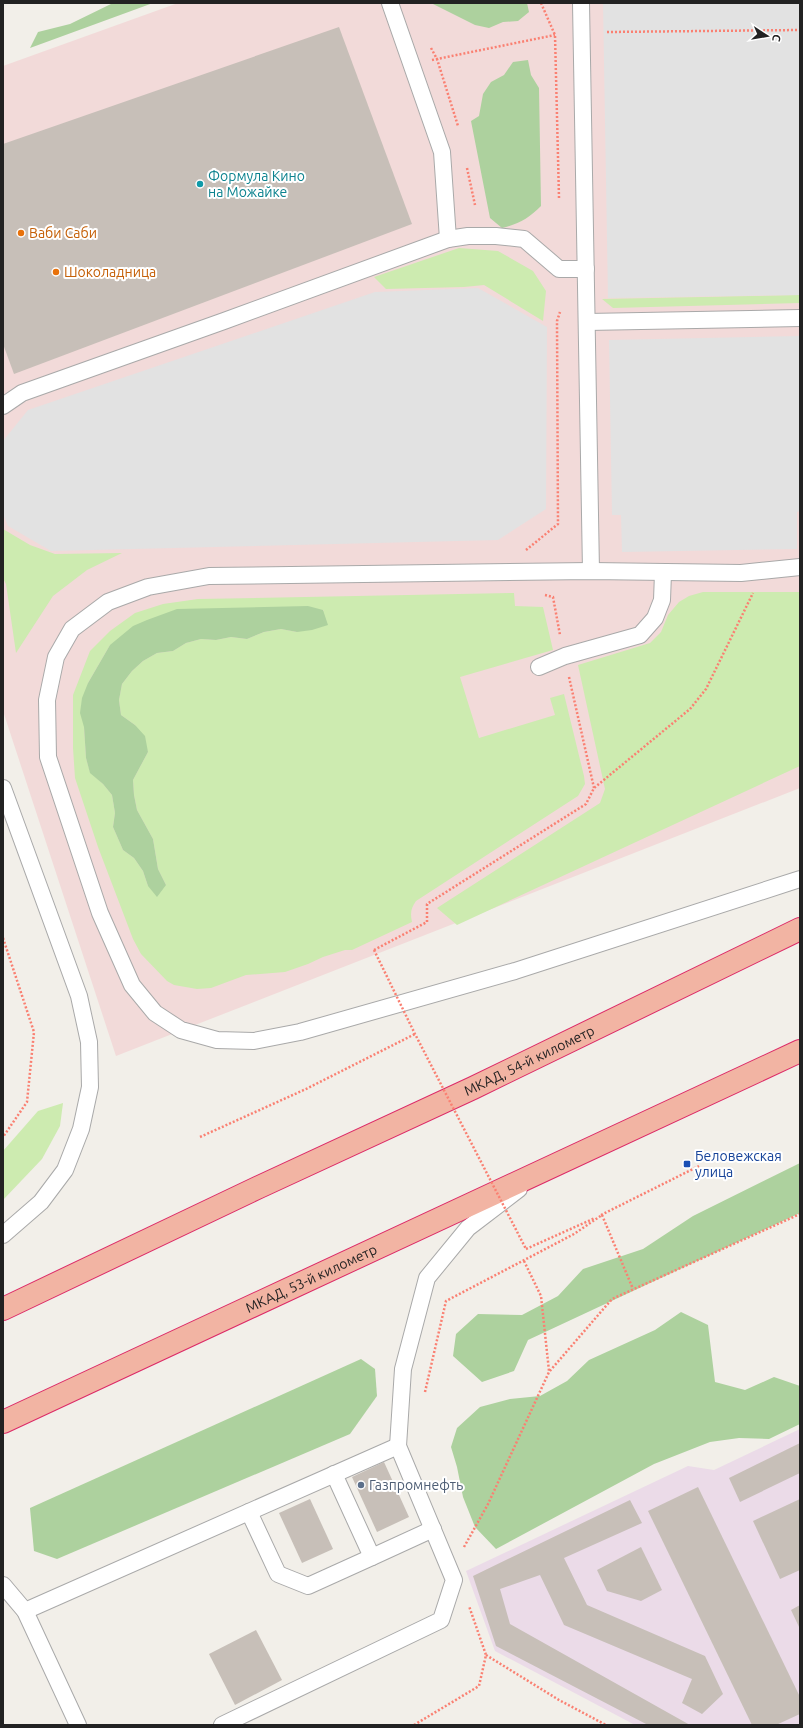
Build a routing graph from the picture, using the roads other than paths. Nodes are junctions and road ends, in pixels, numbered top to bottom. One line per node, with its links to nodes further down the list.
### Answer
1 (390, 3): 3 (lane)
2 (582, 3): 4 (lane)
3 (448, 239): 4 (lane); 7 (lane)
4 (586, 269): 6 (lane)
5 (800, 318): 6 (lane)
6 (587, 322): 9 (lane)
7 (3, 406)
8 (800, 567): 10 (lane)
9 (591, 571): 10 (lane); 13 (lane)
10 (663, 573): 11 (lane)
11 (539, 667)
12 (3, 788): 17 (lane)
13 (800, 879)
14 (800, 929): 18 (highway, МКАД, 54-й километр)
15 (800, 1051): 16 (highway, МКАД, 53-й километр)
16 (541, 1172): 19 (highway, МКАД, 53-й километр); 20 (lane)
17 (3, 1235)
18 (3, 1309)
19 (3, 1422)
20 (398, 1446): 21 (lane); 23 (lane)
21 (334, 1474): 22 (lane); 24 (lane)
22 (249, 1512): 24 (lane); 26 (lane)
23 (433, 1529): 24 (lane); 28 (lane)
24 (372, 1557)
25 (3, 1585): 26 (lane)
26 (25, 1611): 27 (lane)
27 (78, 1725)
28 (222, 1725)

